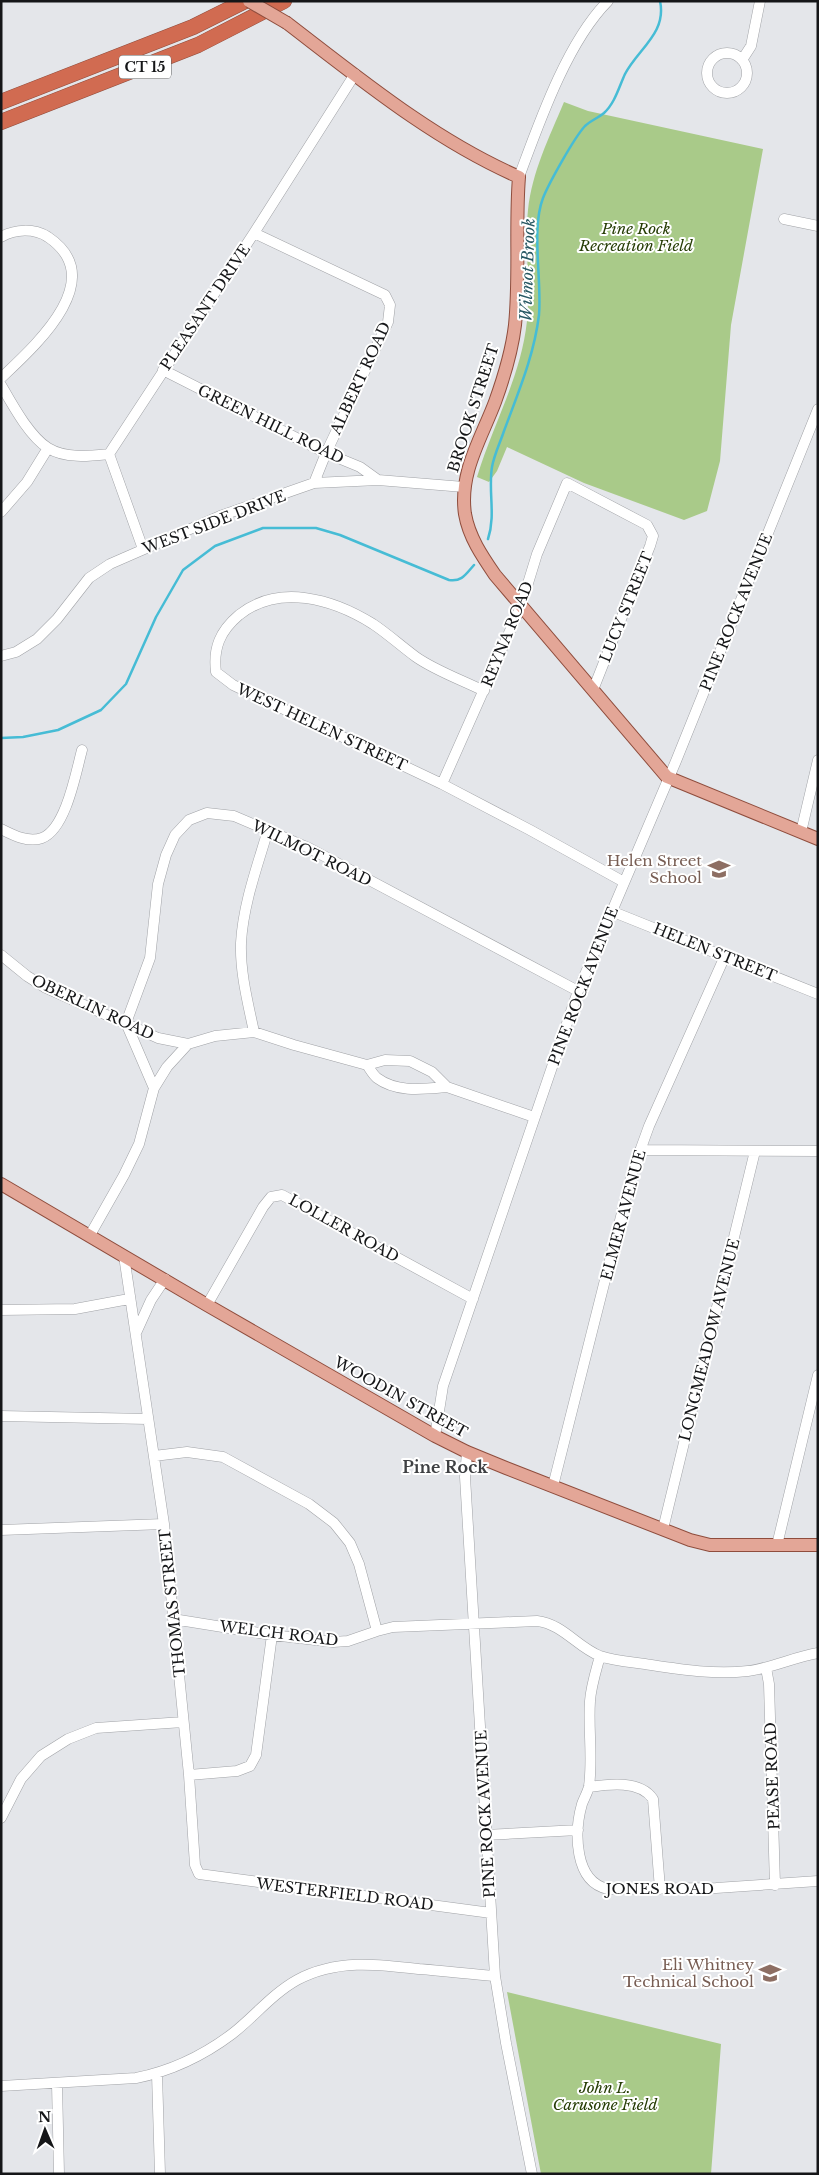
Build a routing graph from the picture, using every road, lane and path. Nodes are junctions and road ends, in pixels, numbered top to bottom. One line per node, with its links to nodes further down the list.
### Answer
1 (245, 1): 8 (highway, CT 15)
2 (249, 1): 7 (main road, bridge)
3 (284, 1): 9 (highway, CT 15)
4 (608, 1): 10 (street, BROOK STREET)
5 (760, 1): 6 (street)
6 (742, 60): 6 (street)
7 (355, 74): 10 (main road); 13 (street, PLEASANT DRIVE)
8 (1, 102)
9 (1, 122)
10 (519, 177): 25 (main road, BROOK STREET)
11 (784, 219): 12 (street)
12 (818, 226)
13 (254, 233): 15 (street, PLEASANT DRIVE); 20 (street, ALBERT ROAD)
14 (1, 237): 16 (street)
15 (163, 370): 20 (street, GREEN HILL ROAD); 21 (street, PLEASANT DRIVE)
16 (1, 378)
17 (1, 385): 19 (street)
18 (818, 409): 34 (street, PINE ROCK AVENUE)
19 (48, 448): 21 (street); 26 (street)
20 (326, 453): 22 (street, GREEN HILL ROAD); 23 (street, ALBERT ROAD)
21 (109, 454): 27 (street)
22 (378, 480): 23 (street, WEST SIDE DRIVE); 25 (street, WEST SIDE DRIVE)
23 (314, 483): 27 (street, WEST SIDE DRIVE)
24 (567, 483): 28 (street, REYNA ROAD); 30 (street, LUCY STREET)
25 (464, 487): 28 (main road, BROOK STREET)
26 (1, 512)
27 (143, 549): 29 (street, WEST SIDE DRIVE)
28 (521, 606): 30 (main road, BROOK STREET); 31 (street, REYNA ROAD)
29 (1, 656)
30 (593, 690): 34 (main road, BROOK STREET)
31 (484, 691): 35 (street, REYNA ROAD); 35 (street, WEST HELEN STREET)
32 (82, 750): 36 (street)
33 (818, 760): 38 (street)
34 (667, 777): 38 (main road); 40 (street, PINE ROCK AVENUE)
35 (442, 784): 40 (street, WEST HELEN STREET)
36 (1, 829)
37 (268, 830): 44 (street, WILMOT ROAD); 46 (street, WILMOT ROAD); 47 (street)
38 (801, 832): 39 (main road)
39 (818, 839)
40 (624, 882): 41 (street, PINE ROCK AVENUE)
41 (611, 911): 43 (street, HELEN STREET); 44 (street, PINE ROCK AVENUE)
42 (1, 955): 46 (street, OBERLIN ROAD)
43 (725, 956): 45 (street, HELEN STREET); 53 (street, ELMER AVENUE)
44 (578, 991): 52 (street, PINE ROCK AVENUE)
45 (818, 994)
46 (126, 1023): 48 (street, OBERLIN ROAD); 51 (street)
47 (254, 1032): 48 (street, OBERLIN ROAD); 49 (street, OBERLIN ROAD)
48 (188, 1044): 51 (street)
49 (367, 1065): 50 (street, OBERLIN ROAD); 50 (street, OBERLIN ROAD)
50 (448, 1087): 52 (street, OBERLIN ROAD)
51 (154, 1088): 57 (street)
52 (534, 1117): 61 (street, PINE ROCK AVENUE)
53 (640, 1150): 55 (street); 71 (street, ELMER AVENUE)
54 (818, 1150): 55 (street)
55 (755, 1151): 73 (street, LONGMEADOW AVENUE)
56 (1, 1184): 57 (main road, WOODIN STREET)
57 (90, 1235): 58 (main road, WOODIN STREET)
58 (124, 1256): 59 (main road, WOODIN STREET); 60 (street, THOMAS STREET)
59 (166, 1279): 62 (main road, WOODIN STREET); 64 (street)
60 (129, 1299): 63 (street); 64 (street, THOMAS STREET)
61 (473, 1299): 62 (street, LOLLER ROAD); 68 (street, PINE ROCK AVENUE)
62 (207, 1305): 68 (main road, WOODIN STREET)
63 (1, 1310)
64 (136, 1333): 67 (street, THOMAS STREET)
65 (818, 1375): 75 (street)
66 (1, 1416): 67 (street)
67 (148, 1419): 70 (street, THOMAS STREET)
68 (435, 1436): 69 (main road, WOODIN STREET)
69 (467, 1452): 71 (main road, WOODIN STREET); 78 (street, PINE ROCK AVENUE)
70 (154, 1456): 72 (street, THOMAS STREET); 79 (street)
71 (553, 1486): 73 (main road, WOODIN STREET)
72 (164, 1524): 74 (street); 77 (street, THOMAS STREET)
73 (663, 1529): 75 (main road, WOODIN STREET)
74 (1, 1530)
75 (777, 1545): 76 (main road, WOODIN STREET)
76 (818, 1545)
77 (173, 1619): 80 (street, WELCH ROAD); 84 (street, THOMAS STREET)
78 (474, 1623): 79 (street, WELCH ROAD); 82 (street, WELCH ROAD); 89 (street, PINE ROCK AVENUE)
79 (377, 1631): 80 (street, WELCH ROAD)
80 (272, 1635): 85 (street)
81 (818, 1653): 83 (street)
82 (600, 1656): 83 (street); 86 (street)
83 (766, 1668): 92 (street, PEASE ROAD)
84 (183, 1722): 85 (street, THOMAS STREET); 87 (street)
85 (189, 1775): 90 (street, THOMAS STREET)
86 (589, 1787): 88 (street); 93 (street)
87 (1, 1818)
88 (578, 1830): 89 (street); 93 (street, JONES ROAD)
89 (485, 1835): 94 (street, PINE ROCK AVENUE)
90 (199, 1874): 94 (street, WESTERFIELD ROAD)
91 (818, 1881): 92 (street, JONES ROAD)
92 (776, 1885): 93 (street, JONES ROAD)
93 (660, 1889)
94 (491, 1913): 95 (street, PINE ROCK AVENUE)
95 (495, 1976): 96 (street); 101 (street, PINE ROCK AVENUE)
96 (157, 2074): 97 (street); 100 (street)
97 (57, 2084): 98 (street); 99 (street)
98 (1, 2086)
99 (59, 2174)
100 (160, 2174)
101 (532, 2174)

